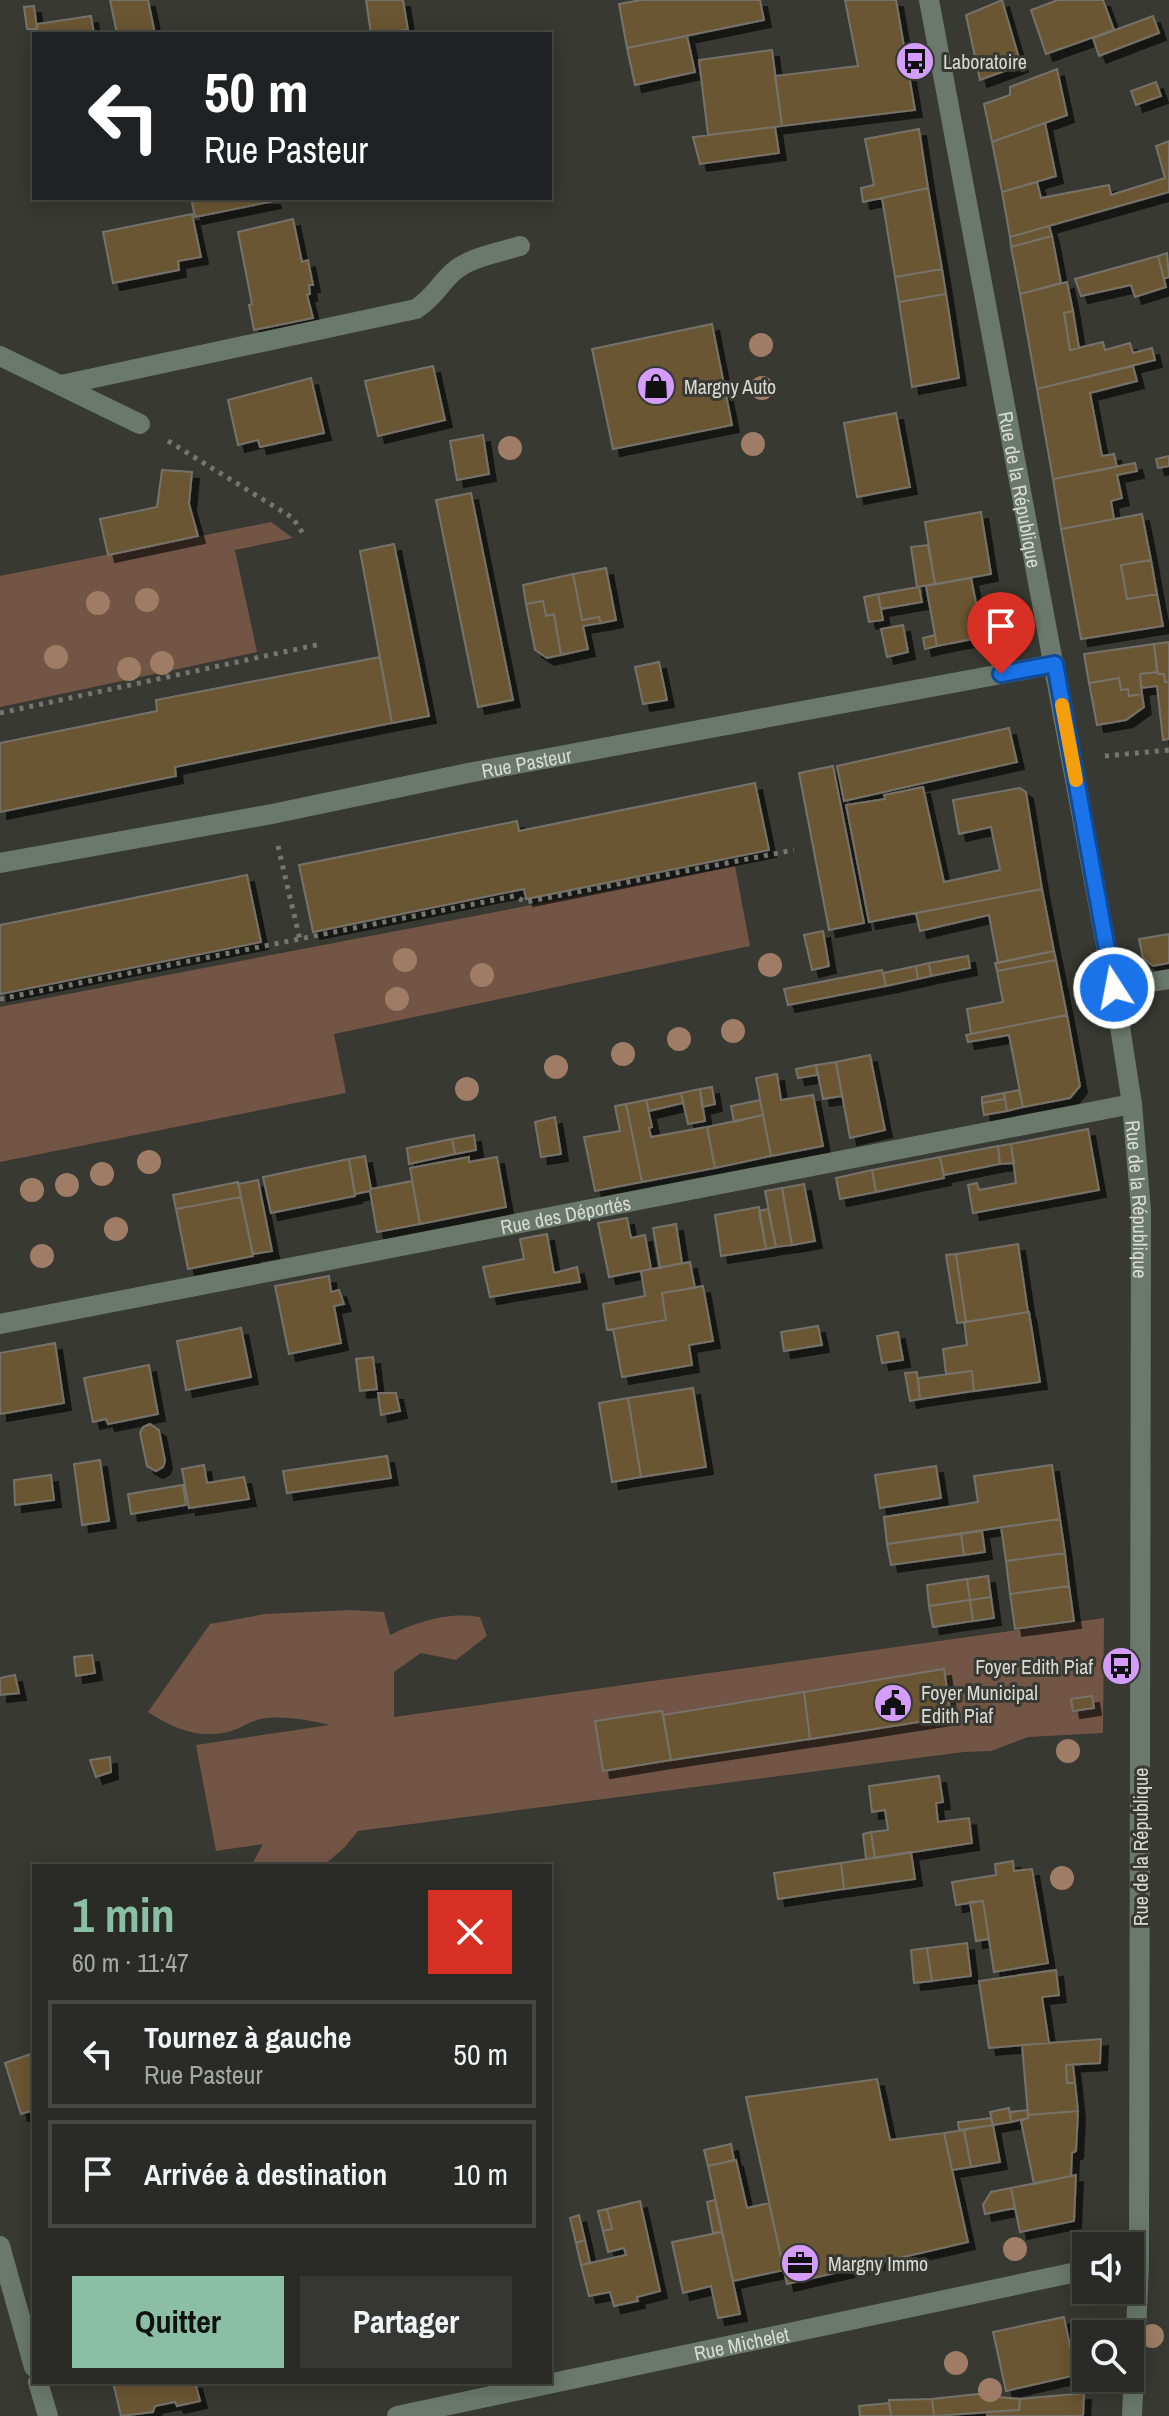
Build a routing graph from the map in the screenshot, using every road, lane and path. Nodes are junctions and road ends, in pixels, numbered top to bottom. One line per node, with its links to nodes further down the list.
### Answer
1 (932, 1): 8 (street, Rue de la République)
2 (520, 246): 4 (street)
3 (0, 356): 4 (street)
4 (61, 385): 5 (street)
5 (140, 424): 6 (path)
6 (304, 535)
7 (321, 644): 9 (path)
8 (1055, 664): 11 (street, Rue de la République); 12 (street, Rue Pasteur)
9 (0, 713)
10 (1169, 750): 11 (path)
11 (1072, 758): 17 (street, Rue de la République)
12 (272, 814): 14 (street, Rue Pasteur); 15 (path)
13 (794, 850): 15 (path)
14 (0, 863)
15 (300, 940): 18 (path)
16 (1169, 979): 17 (street)
17 (1114, 988): 19 (street, Rue de la République)
18 (0, 999)
19 (1132, 1104): 20 (street, Rue des Déportés); 21 (street, Rue de la République)
20 (0, 1324)
21 (1134, 2232)
22 (0, 2246): 25 (street)
23 (1072, 2273): 26 (street, Rue Michelet)
24 (1133, 2304): 31 (street, Rue de la République)
25 (32, 2360)
26 (552, 2383)
27 (39, 2384): 29 (street)
28 (548, 2384): 30 (street, Rue Michelet)
29 (48, 2416)
30 (397, 2416)
31 (1132, 2416)

